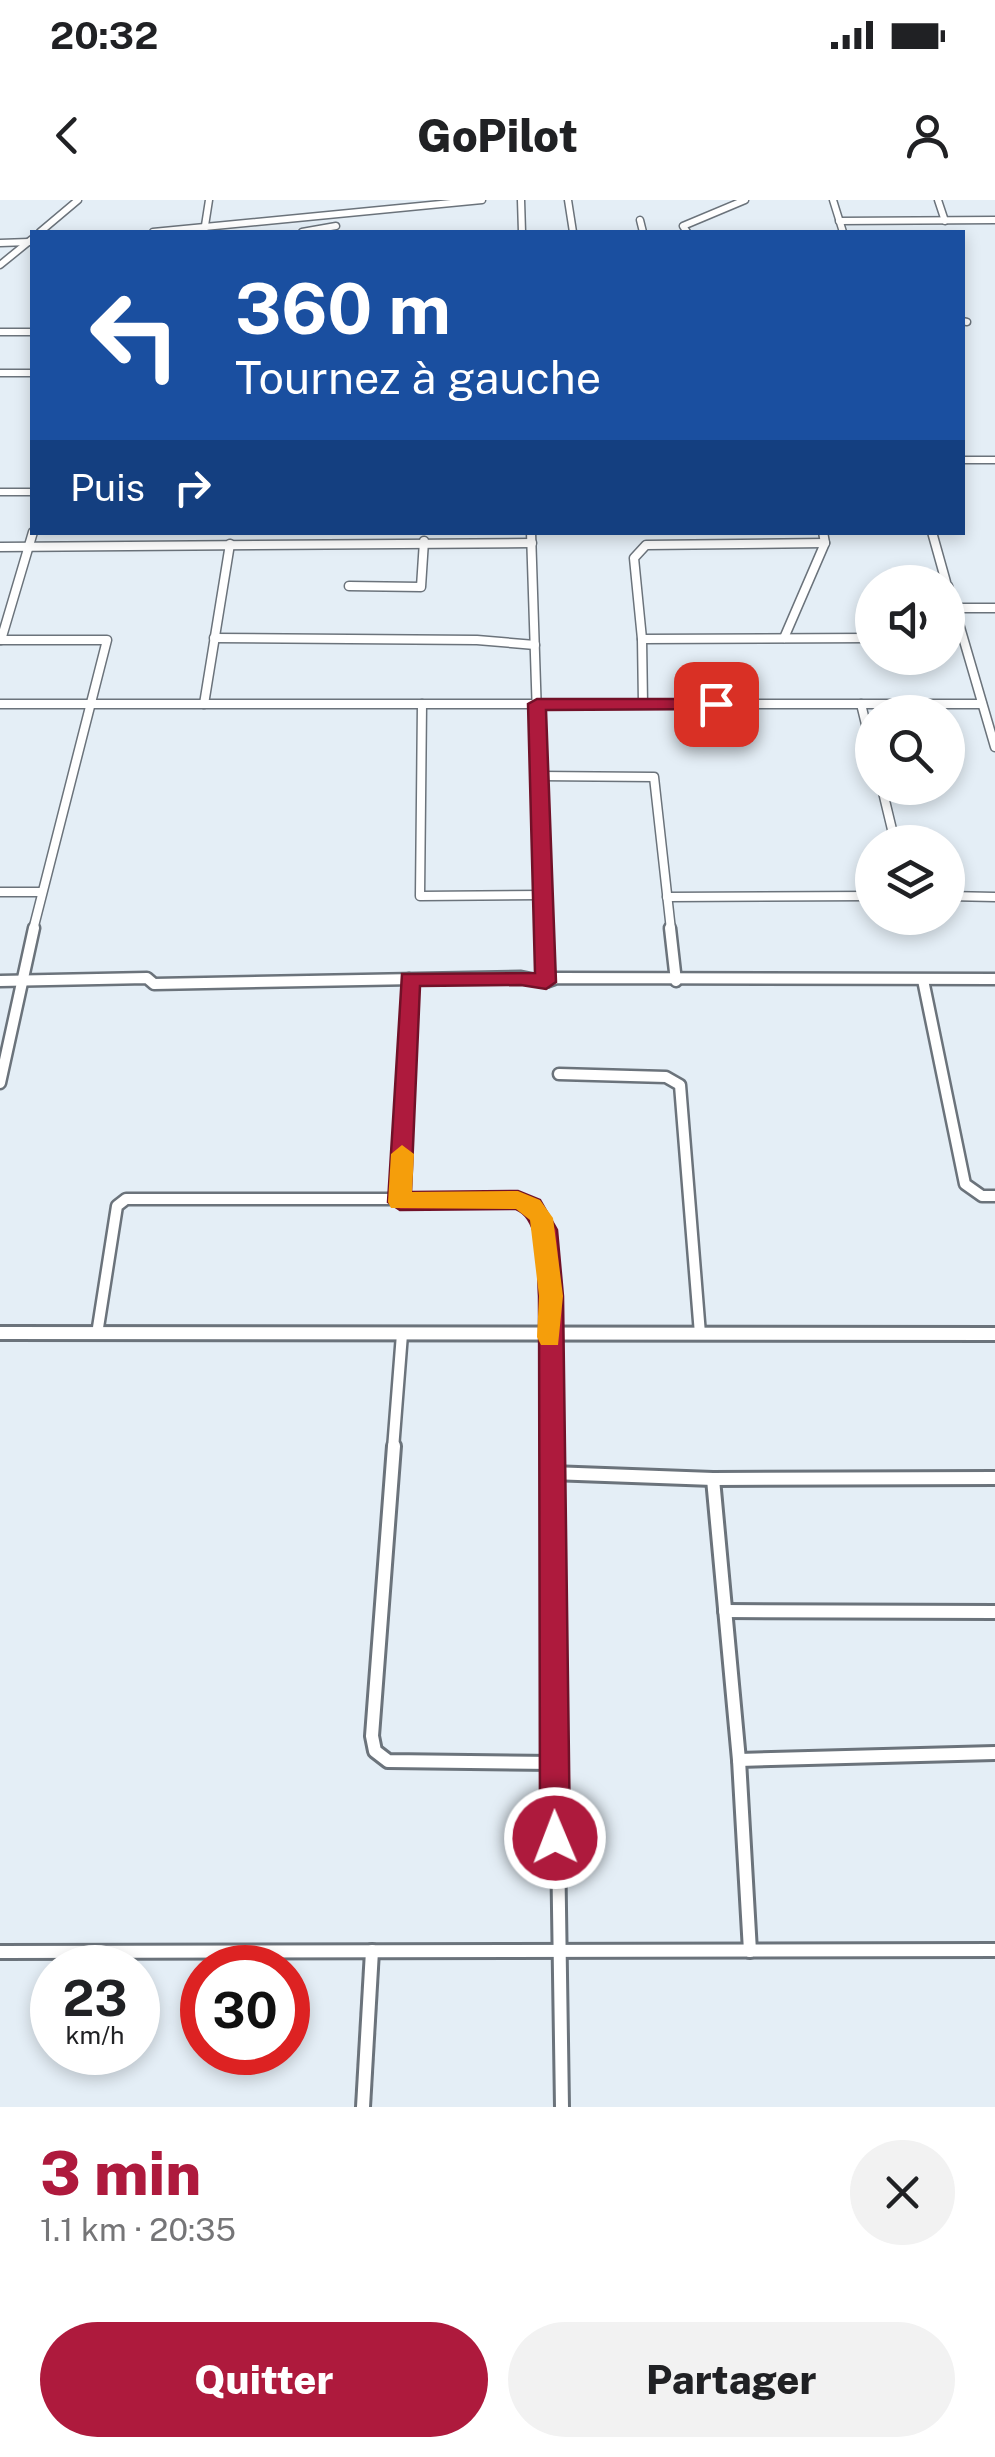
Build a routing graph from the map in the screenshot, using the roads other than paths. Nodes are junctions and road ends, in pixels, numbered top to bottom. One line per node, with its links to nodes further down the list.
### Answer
1 (78, 200): 14 (street)
2 (209, 200): 15 (street)
3 (482, 200): 15 (street)
4 (520, 200): 17 (street)
5 (568, 200): 18 (street)
6 (745, 200): 20 (street)
7 (833, 200): 12 (street)
8 (938, 200): 10 (street)
9 (640, 220): 19 (street)
10 (945, 220): 11 (street); 12 (street)
11 (995, 220)
12 (840, 221): 21 (street)
13 (336, 226): 16 (street)
14 (42, 230)
15 (204, 230)
16 (313, 230)
17 (522, 230)
18 (573, 230)
19 (642, 230)
20 (685, 230)
21 (842, 230)
22 (30, 241): 24 (street)
23 (30, 242): 25 (street)
24 (0, 243)
25 (0, 265)
26 (0, 332): 27 (street)
27 (30, 332)
28 (30, 373): 29 (street)
29 (0, 374)
30 (965, 460): 31 (street)
31 (995, 460)
32 (0, 492): 33 (street)
33 (30, 492)
34 (33, 535): 44 (street)
35 (131, 535): 42 (street)
36 (824, 535): 41 (street)
37 (933, 535): 45 (street)
38 (532, 538): 39 (street); 54 (street)
39 (424, 542): 40 (street); 46 (street)
40 (230, 544): 42 (street); 49 (street)
41 (825, 544): 50 (street); 52 (street)
42 (129, 545): 44 (street)
43 (0, 547): 44 (street)
44 (29, 547): 53 (street)
45 (942, 565)
46 (349, 586)
47 (965, 608): 48 (street)
48 (995, 608)
49 (214, 638): 54 (street); 58 (street)
50 (784, 638): 51 (street); 52 (street)
51 (855, 638)
52 (642, 639): 61 (street)
53 (1, 640): 57 (street)
54 (536, 645): 60 (street)
55 (965, 645): 64 (street)
56 (0, 704): 57 (street)
57 (90, 704): 58 (street); 68 (street)
58 (204, 704): 59 (street)
59 (422, 704): 60 (street); 69 (street)
60 (537, 704): 61 (street); 66 (street)
61 (643, 704): 62 (street)
62 (855, 704)
63 (965, 704): 64 (street)
64 (982, 704): 65 (street)
65 (995, 747)
66 (539, 776): 69 (street); 72 (street)
67 (0, 892): 68 (street)
68 (42, 892): 76 (street)
69 (543, 896): 80 (street)
70 (855, 896): 72 (street)
71 (965, 896): 73 (street)
72 (667, 897): 79 (street)
73 (995, 897)
74 (410, 979): 76 (street); 80 (street); 84 (street)
75 (0, 980): 76 (street)
76 (25, 980): 82 (street)
77 (923, 980): 78 (street); 79 (street); 83 (street)
78 (995, 980)
79 (676, 981): 80 (street)
80 (546, 982)
81 (559, 1074): 89 (street)
82 (0, 1083)
83 (995, 1196)
84 (400, 1202): 86 (street); 88 (street)
85 (0, 1334): 86 (street)
86 (97, 1334): 87 (street)
87 (402, 1334): 88 (street); 98 (street)
88 (549, 1334): 89 (street); 91 (street)
89 (700, 1334): 90 (street)
90 (995, 1334)
91 (550, 1473): 93 (street); 98 (street)
92 (995, 1478): 93 (street)
93 (713, 1480): 94 (street)
94 (725, 1611): 95 (street); 97 (street)
95 (995, 1612)
96 (995, 1753): 97 (street)
97 (740, 1760): 102 (street)
98 (554, 1763): 101 (street)
99 (995, 1950): 102 (street)
100 (372, 1951): 101 (street); 103 (street); 104 (street)
101 (557, 1951): 102 (street); 105 (street)
102 (750, 1951)
103 (0, 1952)
104 (364, 2107)
105 (562, 2107)

